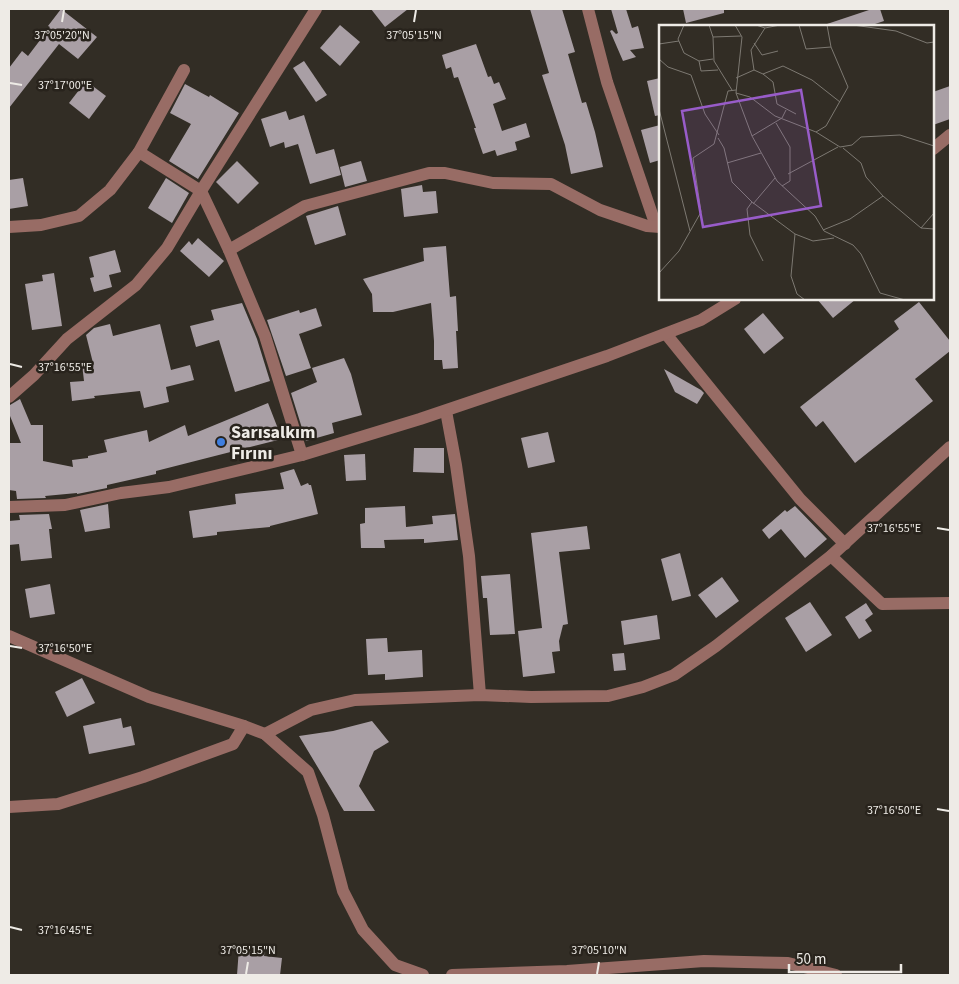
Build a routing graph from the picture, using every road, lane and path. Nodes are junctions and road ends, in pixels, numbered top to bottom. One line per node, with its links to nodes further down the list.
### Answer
1 (316, 9): 7 (street)
2 (588, 9): 9 (street)
3 (184, 70): 6 (street)
4 (950, 135): 5 (street)
5 (934, 148)
6 (139, 152): 7 (street); 8 (street)
7 (201, 191): 10 (street); 13 (street)
8 (9, 227)
9 (658, 227): 10 (street)
10 (230, 250): 16 (street)
11 (733, 300): 12 (street)
12 (666, 334): 14 (street); 18 (street)
13 (9, 397)
14 (446, 411): 16 (street); 22 (street)
15 (950, 447): 18 (street)
16 (302, 455): 17 (street)
17 (9, 507)
18 (845, 544): 19 (street)
19 (831, 556): 20 (street); 22 (street)
20 (950, 603)
21 (9, 636): 23 (street)
22 (480, 695): 24 (street)
23 (244, 726): 24 (street); 25 (street)
24 (265, 734): 26 (street)
25 (9, 807)
26 (423, 975)
27 (452, 975): 28 (street)
28 (836, 975)

